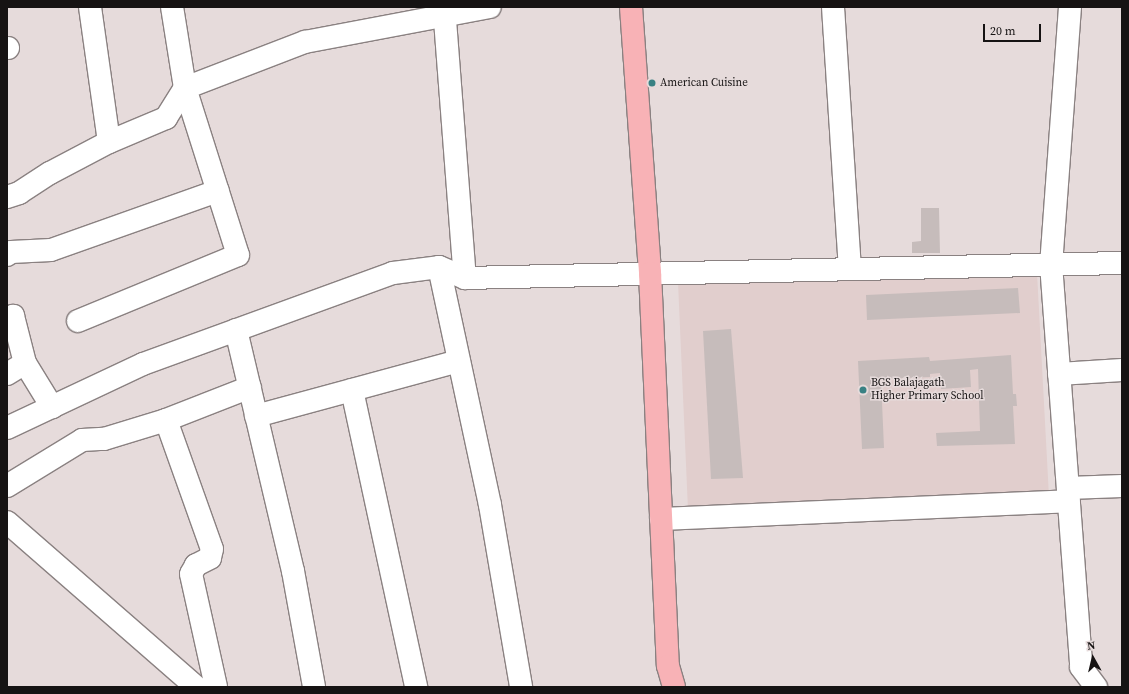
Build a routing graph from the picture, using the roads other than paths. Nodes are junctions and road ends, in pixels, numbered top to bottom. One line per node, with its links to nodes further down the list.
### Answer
1 (90, 7): 9 (street)
2 (172, 7): 8 (street)
3 (490, 7): 7 (street)
4 (631, 7): 17 (main road)
5 (833, 7): 16 (street)
6 (1070, 7): 14 (street)
7 (444, 11): 8 (street); 18 (street)
8 (185, 88): 9 (street); 10 (street)
9 (109, 142): 11 (street)
10 (218, 191): 12 (street); 20 (street)
11 (7, 197)
12 (7, 254)
13 (1122, 263): 14 (street)
14 (1051, 264): 16 (street); 25 (street)
15 (439, 267): 18 (street); 21 (street); 22 (street)
16 (850, 268): 17 (street)
17 (650, 273): 18 (street); 35 (main road)
18 (465, 278)
19 (7, 319): 23 (street)
20 (78, 321)
21 (236, 330): 26 (street); 28 (street)
22 (459, 361): 27 (street); 41 (street)
23 (16, 368): 28 (street)
24 (1122, 370): 25 (street)
25 (1059, 374): 34 (street)
26 (250, 388): 29 (street); 30 (street)
27 (352, 390): 29 (street); 40 (street)
28 (52, 407): 31 (street)
29 (256, 416): 39 (street)
30 (166, 420): 32 (street); 38 (street)
31 (7, 428)
32 (7, 486)
33 (1122, 486): 34 (street)
34 (1068, 495): 35 (street); 43 (street)
35 (661, 519): 42 (main road)
36 (7, 522): 37 (street)
37 (196, 687)
38 (216, 687)
39 (314, 687)
40 (416, 687)
41 (521, 687)
42 (674, 687)
43 (1096, 687)

